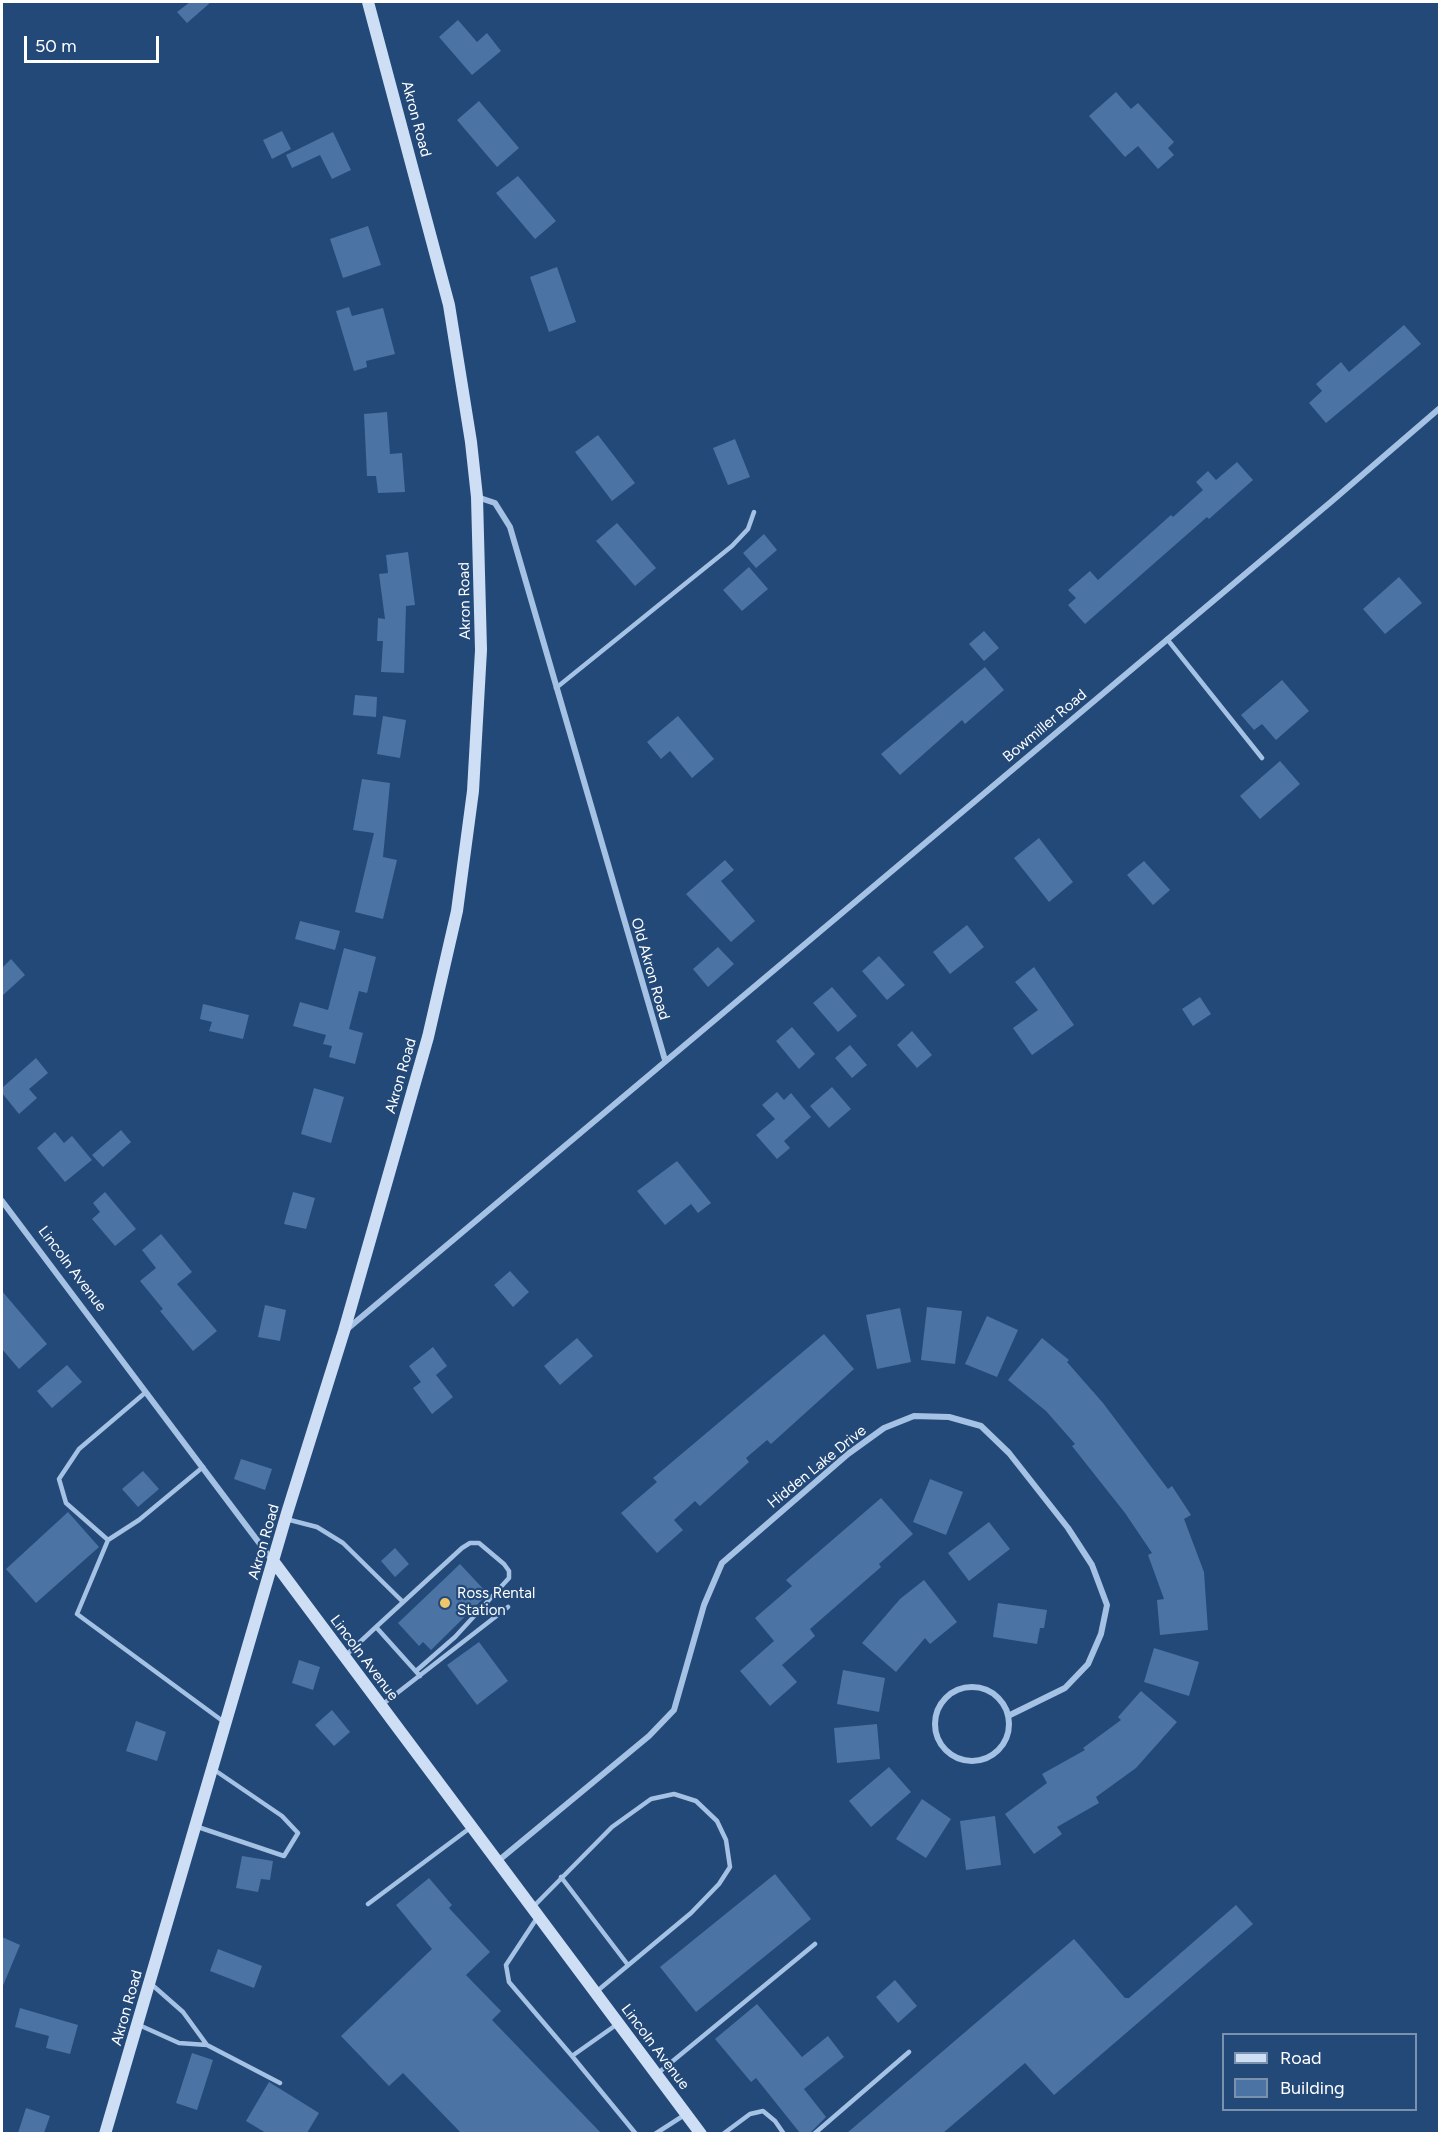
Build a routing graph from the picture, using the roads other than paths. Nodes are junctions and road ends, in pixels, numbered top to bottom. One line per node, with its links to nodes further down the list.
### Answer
1 (368, 2): 3 (main road, Akron Road)
2 (1440, 408): 5 (street, Bowmiller Road)
3 (477, 497): 6 (street, Old Akron Road); 10 (main road, Akron Road)
4 (754, 512): 6 (lane)
5 (1167, 639): 7 (lane); 8 (street, Bowmiller Road)
6 (556, 688): 8 (street, Old Akron Road)
7 (1262, 758)
8 (665, 1060): 10 (street)
9 (2, 1201): 11 (street, Lincoln Avenue)
10 (344, 1331): 13 (main road, Akron Road)
11 (146, 1392): 12 (street, Lincoln Avenue); 14 (lane)
12 (203, 1467): 14 (lane); 15 (street, Lincoln Avenue)
13 (286, 1519): 15 (main road, Akron Road); 16 (lane)
14 (108, 1540): 23 (lane)
15 (274, 1562): 19 (main road, Lincoln Avenue); 23 (main road, Akron Road)
16 (403, 1602): 18 (lane); 20 (lane)
17 (508, 1607): 20 (lane)
18 (376, 1627): 19 (lane); 20 (lane)
19 (344, 1657): 21 (main road, Lincoln Avenue)
20 (418, 1673): 21 (lane)
21 (381, 1706): 26 (main road, Lincoln Avenue)
22 (1008, 1716): 22 (street); 27 (street, Hidden Lake Drive)
23 (226, 1724): 24 (main road, Akron Road)
24 (213, 1769): 25 (main road, Akron Road); 25 (lane)
25 (195, 1826): 33 (main road, Akron Road)
26 (472, 1826): 27 (main road, Lincoln Avenue); 29 (lane)
27 (498, 1861): 30 (main road, Lincoln Avenue)
28 (561, 1877): 30 (lane); 32 (lane); 32 (lane)
29 (368, 1904)
30 (536, 1911): 34 (main road, Lincoln Avenue); 39 (lane)
31 (814, 1944): 40 (lane)
32 (628, 1965): 34 (lane)
33 (150, 1983): 36 (main road, Akron Road); 37 (lane)
34 (596, 1992): 35 (main road, Lincoln Avenue)
35 (619, 2023): 39 (lane); 40 (main road, Lincoln Avenue)
36 (138, 2024): 37 (lane); 43 (main road, Akron Road)
37 (207, 2044): 41 (lane)
38 (909, 2052): 49 (lane)
39 (572, 2056): 44 (lane)
40 (657, 2074): 42 (main road, Lincoln Avenue)
41 (280, 2083)
42 (686, 2114): 45 (lane); 46 (main road, Lincoln Avenue)
43 (105, 2133)
44 (636, 2133)
45 (655, 2133)
46 (701, 2133)
47 (723, 2133): 48 (lane)
48 (784, 2133)
49 (814, 2133)

